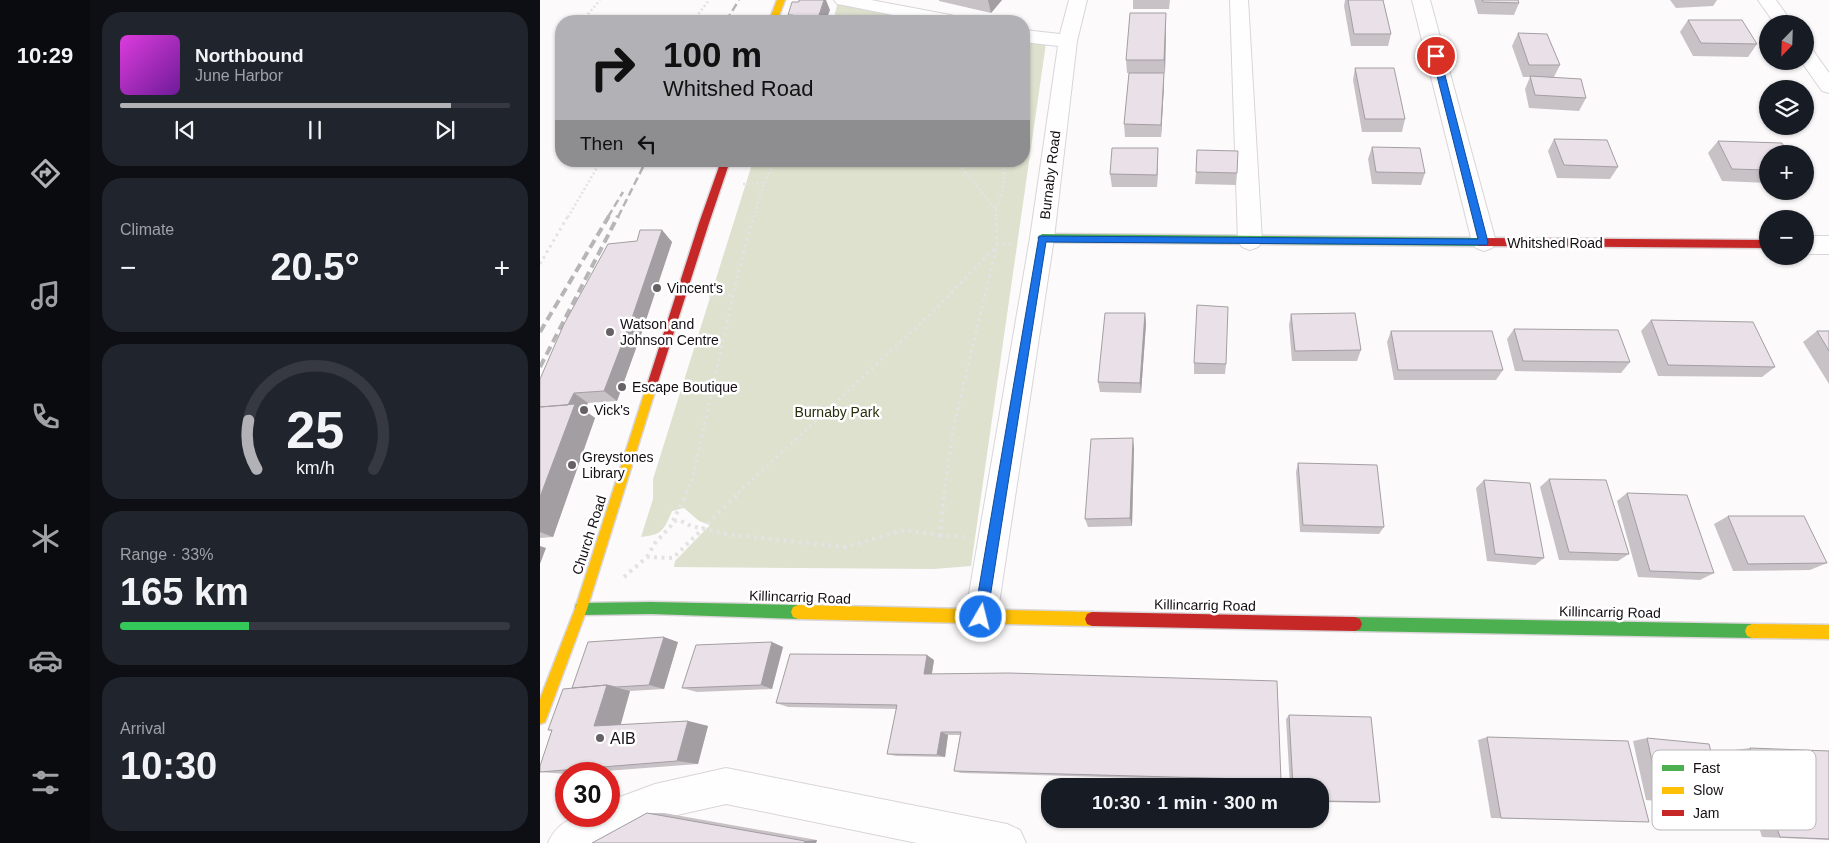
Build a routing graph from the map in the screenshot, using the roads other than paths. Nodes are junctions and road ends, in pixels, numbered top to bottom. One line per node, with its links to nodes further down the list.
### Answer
1 (781, 0): 7 (street)
2 (843, 0): 8 (street)
3 (1078, 0): 11 (street, Burnaby Road)
4 (1239, 0): 16 (street)
5 (1421, 0): 17 (street)
6 (1767, 0): 9 (street)
7 (775, 15)
8 (919, 15)
9 (1778, 15)
10 (1030, 37): 11 (street)
11 (1068, 41): 15 (street, Burnaby Road)
12 (1814, 66): 13 (street)
13 (1829, 87)
14 (724, 167): 21 (street, Church Road)
15 (1042, 238): 16 (street, Whitshed Road); 22 (street, Burnaby Road)
16 (1250, 241): 17 (street, Whitshed Road)
17 (1484, 242): 18 (street, Whitshed Road)
18 (1759, 244)
19 (1814, 244): 20 (street)
20 (1829, 245)
21 (581, 609): 22 (street, Killincarrig Road); 24 (street, Church Road)
22 (981, 617): 23 (street, Killincarrig Road)
23 (1829, 632)
24 (540, 717)
25 (567, 843): 26 (street)
26 (1007, 843)

